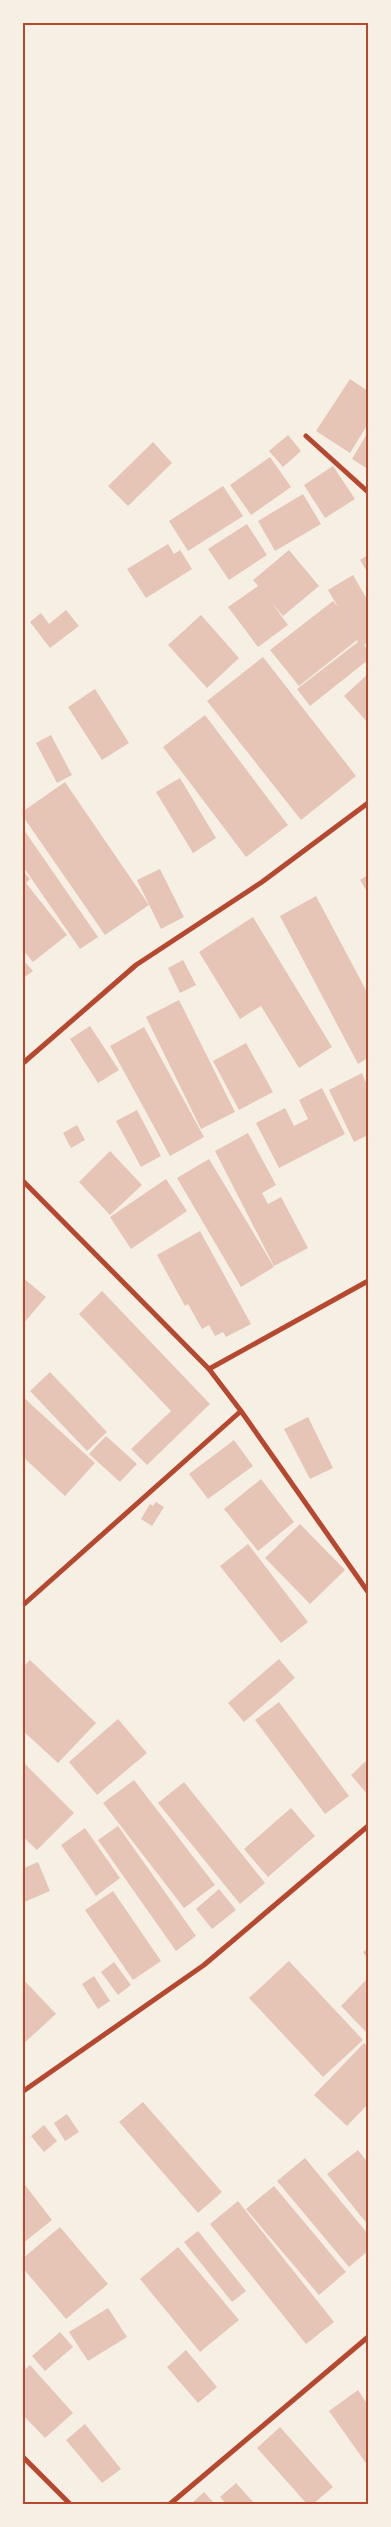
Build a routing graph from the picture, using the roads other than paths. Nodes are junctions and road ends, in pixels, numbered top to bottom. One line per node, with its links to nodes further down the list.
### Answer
1 (306, 436): 2 (street)
2 (368, 492)
3 (368, 803): 4 (street)
4 (22, 1064)
5 (22, 1180): 7 (street)
6 (368, 1281): 7 (street)
7 (209, 1369): 8 (street)
8 (241, 1411): 9 (street); 10 (street)
9 (368, 1592)
10 (22, 1606)
11 (368, 1826): 12 (street)
12 (22, 2092)
13 (368, 2337): 16 (street)
14 (22, 2456): 15 (street)
15 (70, 2504)
16 (170, 2504)

